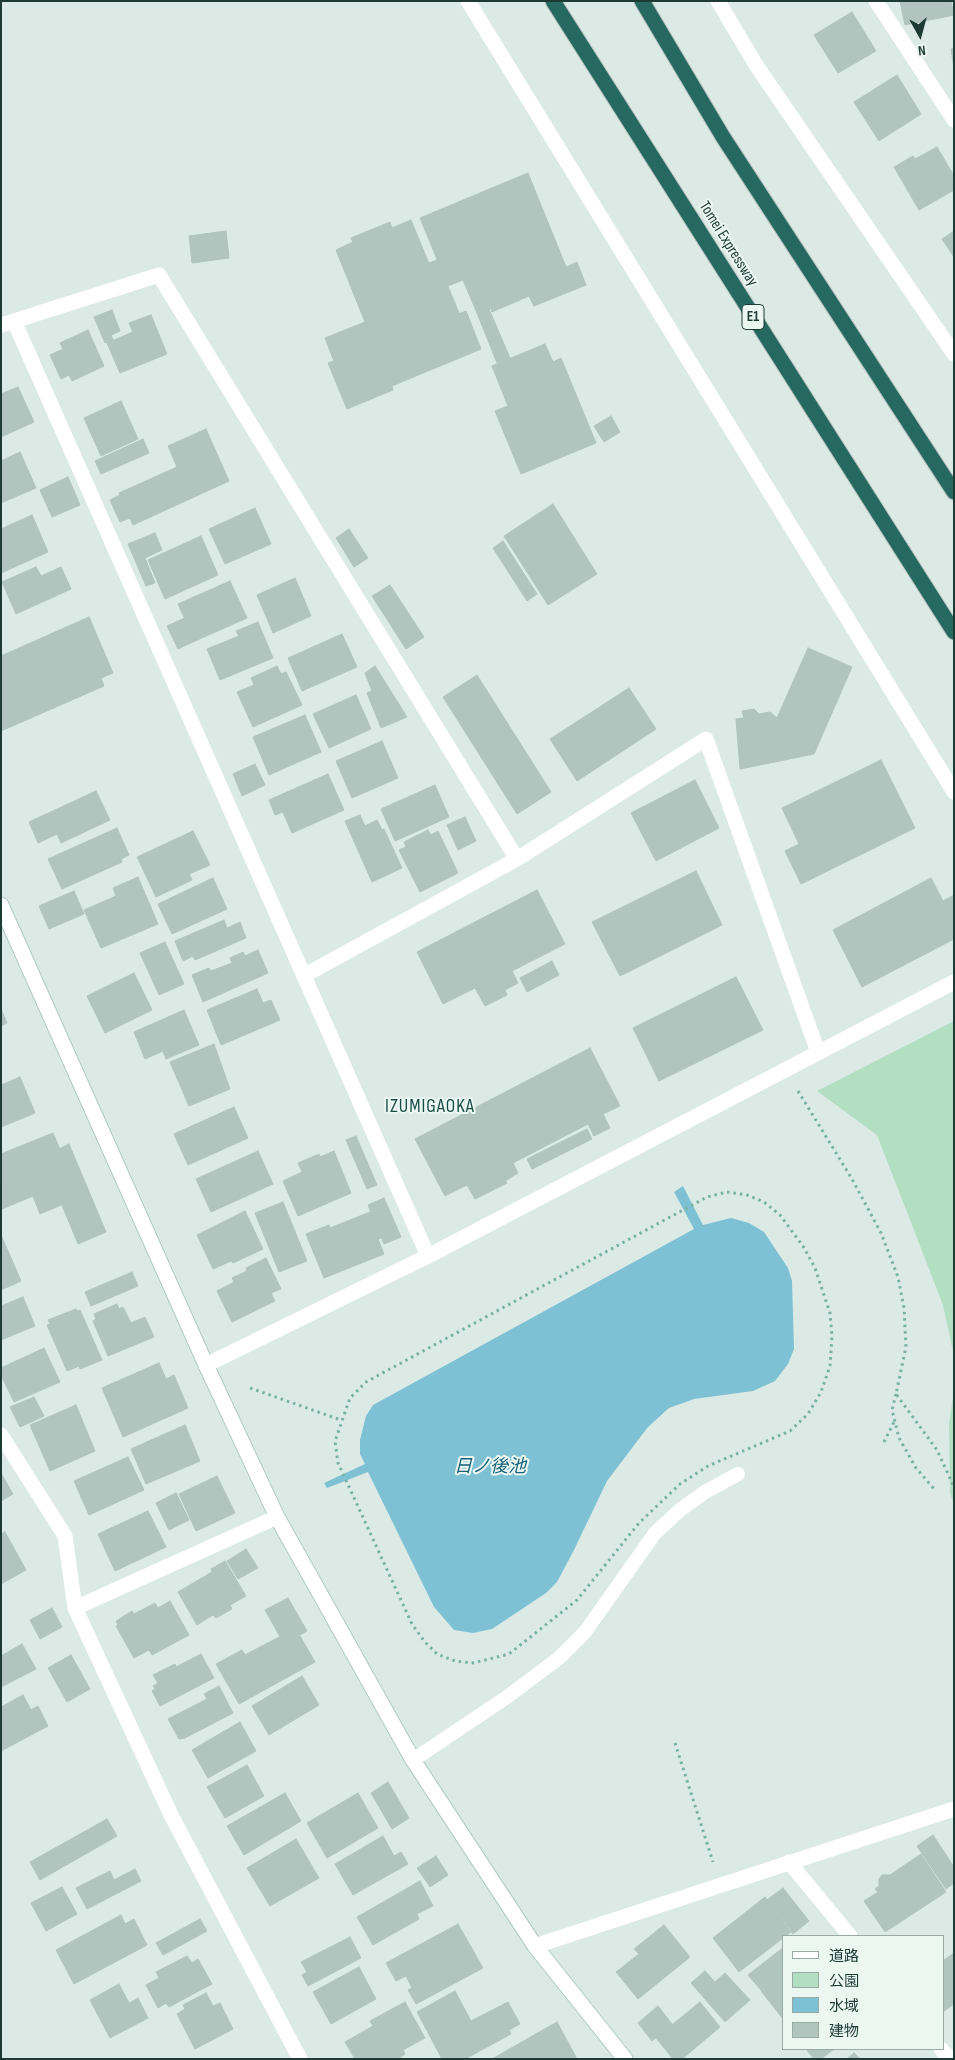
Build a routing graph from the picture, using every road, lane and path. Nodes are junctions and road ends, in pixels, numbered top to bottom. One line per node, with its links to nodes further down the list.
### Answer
1 (468, 1): 11 (street)
2 (553, 1): 10 (highway, Tomei Expressway / E1)
3 (642, 1): 9 (highway)
4 (718, 1): 8 (street)
5 (876, 1): 6 (street)
6 (954, 120)
7 (8, 323): 12 (street); 14 (street)
8 (954, 354)
9 (954, 492)
10 (954, 632)
11 (954, 792)
12 (517, 859): 14 (street); 16 (street)
13 (3, 914): 19 (street)
14 (305, 975): 18 (street)
15 (954, 982): 16 (street)
16 (818, 1052): 18 (street)
17 (798, 1090): 21 (path)
18 (428, 1256): 19 (street)
19 (206, 1365): 29 (street)
20 (250, 1388): 22 (path)
21 (896, 1394): 23 (path); 27 (path)
22 (340, 1420): 22 (path)
23 (894, 1421): 25 (path); 28 (path)
24 (1, 1435): 30 (street)
25 (884, 1442)
26 (738, 1474): 32 (lane)
27 (954, 1487)
28 (935, 1490)
29 (277, 1518): 30 (street); 32 (street)
30 (74, 1608): 38 (street)
31 (675, 1743): 35 (path)
32 (413, 1760): 37 (street)
33 (954, 1809): 34 (street)
34 (788, 1862): 35 (street); 36 (street)
35 (720, 1884): 37 (street)
36 (849, 1935)
37 (535, 1946): 39 (street)
38 (300, 2059)
39 (625, 2059)

